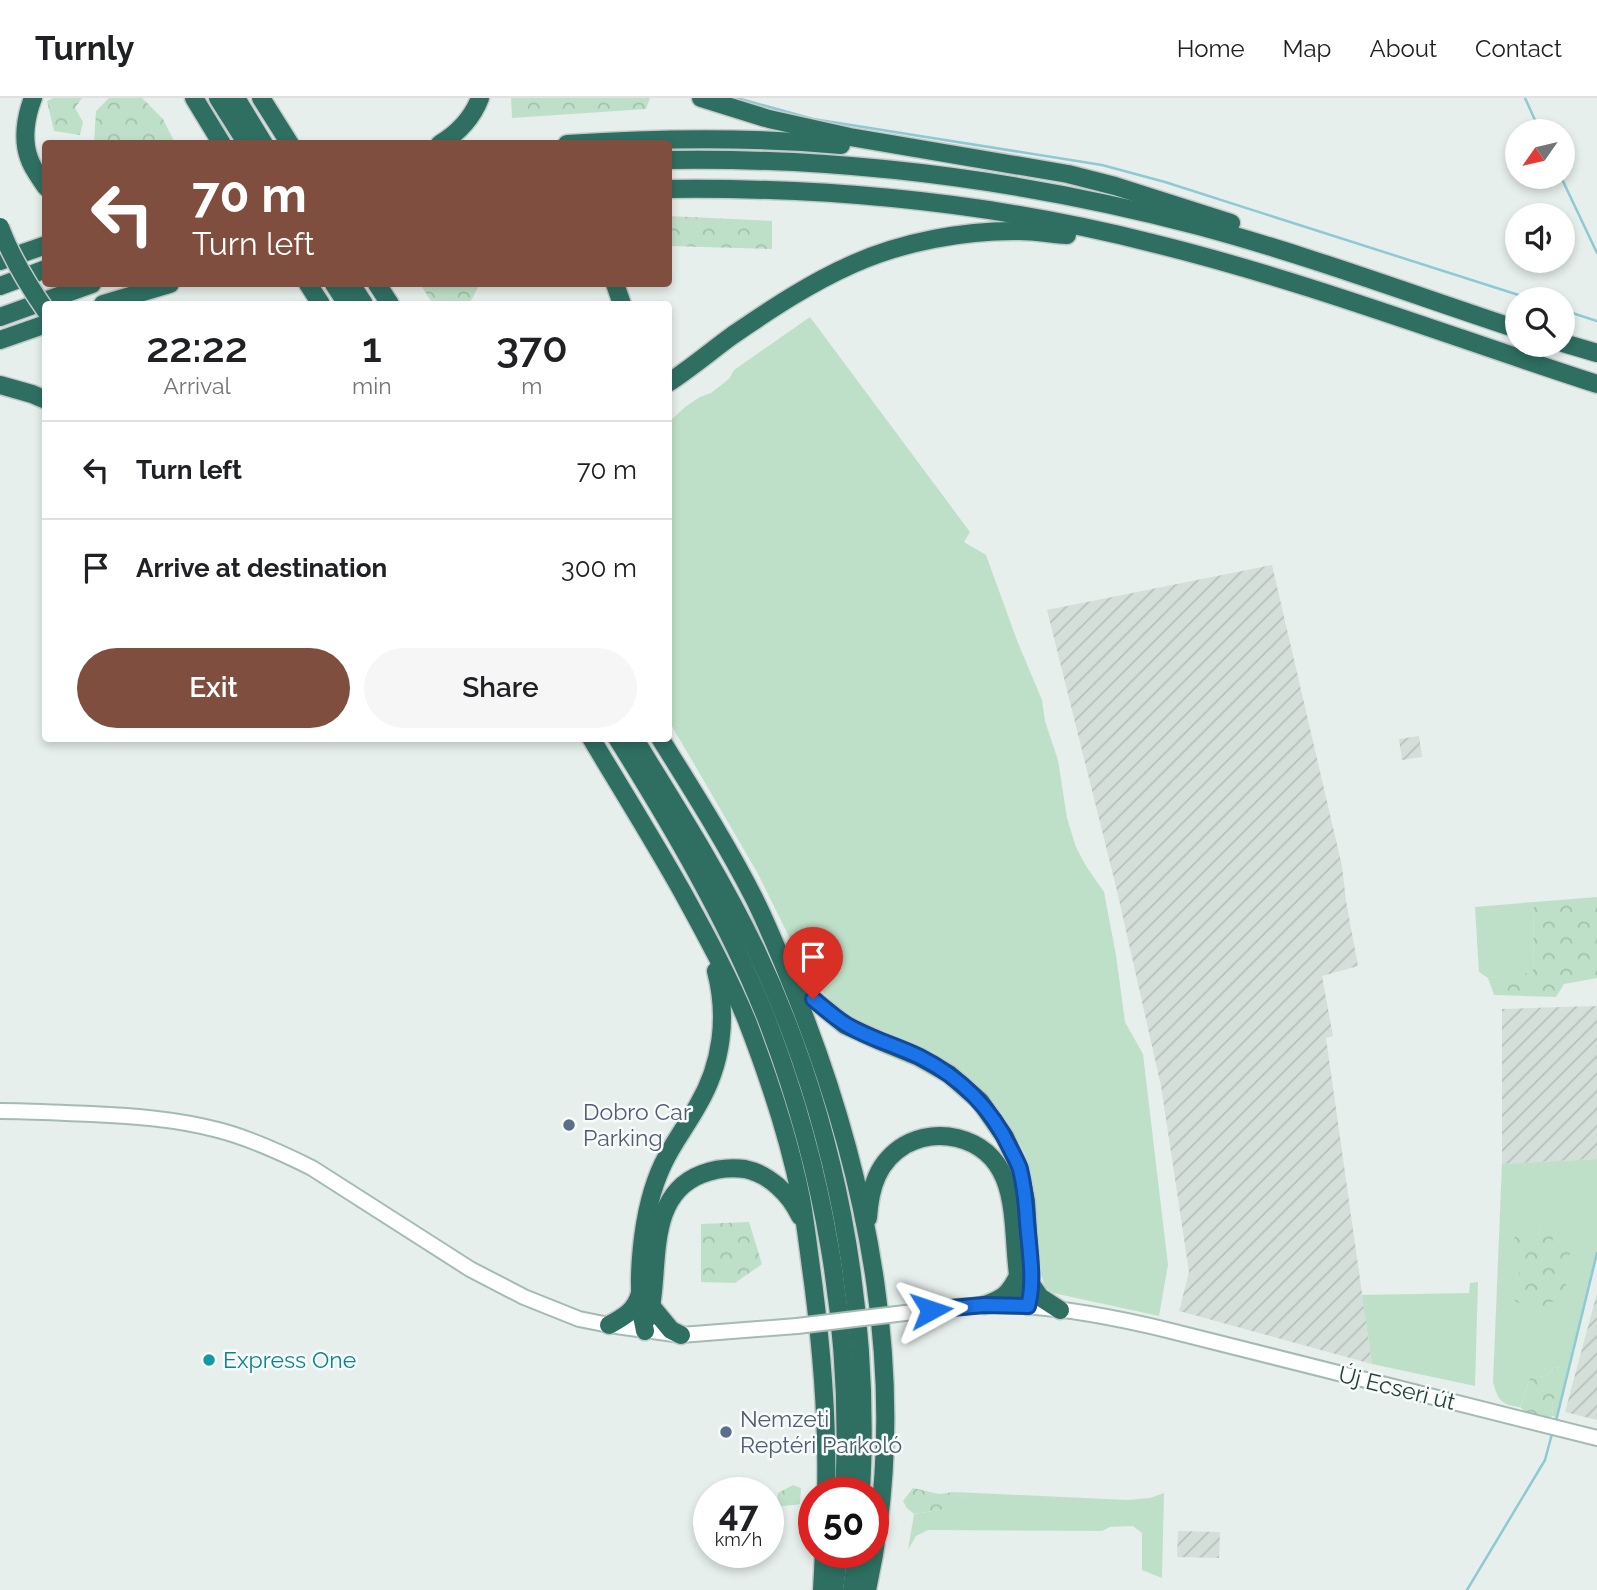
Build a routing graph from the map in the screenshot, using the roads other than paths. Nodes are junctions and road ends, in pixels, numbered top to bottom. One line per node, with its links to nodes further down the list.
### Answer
1 (33, 98): 16 (highway)
2 (193, 98): 8 (highway)
3 (218, 98): 9 (highway)
4 (236, 98): 10 (highway)
5 (480, 98): 12 (highway)
6 (701, 98): 14 (highway)
7 (262, 99): 11 (highway)
8 (220, 140)
9 (244, 140)
10 (262, 140)
11 (288, 140)
12 (447, 140)
13 (659, 140): 14 (highway)
14 (936, 152): 22 (highway)
15 (672, 160): 22 (highway)
16 (42, 181)
17 (672, 189): 19 (highway)
18 (0, 228): 30 (highway, bridge)
19 (1151, 242): 37 (highway); 39 (highway)
20 (42, 246): 21 (highway)
21 (0, 261)
22 (1334, 267): 33 (highway)
23 (42, 270): 24 (highway)
24 (0, 286)
25 (84, 287): 27 (highway)
26 (160, 287): 28 (highway)
27 (45, 301)
28 (113, 301)
29 (42, 302): 31 (highway)
30 (42, 306)
31 (0, 317)
32 (42, 325): 34 (highway)
33 (1505, 325)
34 (0, 340)
35 (1575, 347): 36 (highway)
36 (1597, 353)
37 (690, 369): 38 (highway); 41 (highway)
38 (672, 380)
39 (1597, 384)
40 (0, 385): 42 (highway)
41 (672, 385)
42 (42, 398)
43 (593, 742): 47 (highway)
44 (619, 742): 62 (highway)
45 (636, 742): 63 (highway)
46 (662, 742): 48 (highway)
47 (707, 936): 50 (highway); 53 (highway)
48 (774, 942): 51 (highway); 52 (highway)
49 (0, 1111): 57 (main road, Új Ecseri út)
50 (806, 1232): 53 (highway); 61 (highway)
51 (867, 1236): 52 (highway); 70 (highway)
52 (1025, 1280): 54 (highway); 55 (highway); 56 (highway)
53 (646, 1300): 57 (highway); 58 (highway); 59 (highway)
54 (984, 1305): 55 (main road, Új Ecseri út); 59 (main road, Új Ecseri út, bridge)
55 (1028, 1306): 56 (main road, Új Ecseri út)
56 (1060, 1310): 60 (main road, Új Ecseri út)
57 (609, 1325): 58 (main road, Új Ecseri út)
58 (645, 1331): 59 (main road, Új Ecseri út)
59 (681, 1335)
60 (1597, 1438)
61 (826, 1477)
62 (845, 1477)
63 (862, 1477)
64 (823, 1568): 67 (highway)
65 (837, 1568): 68 (highway)
66 (855, 1568): 69 (highway)
67 (822, 1590)
68 (834, 1590)
69 (852, 1590)
70 (867, 1590)

